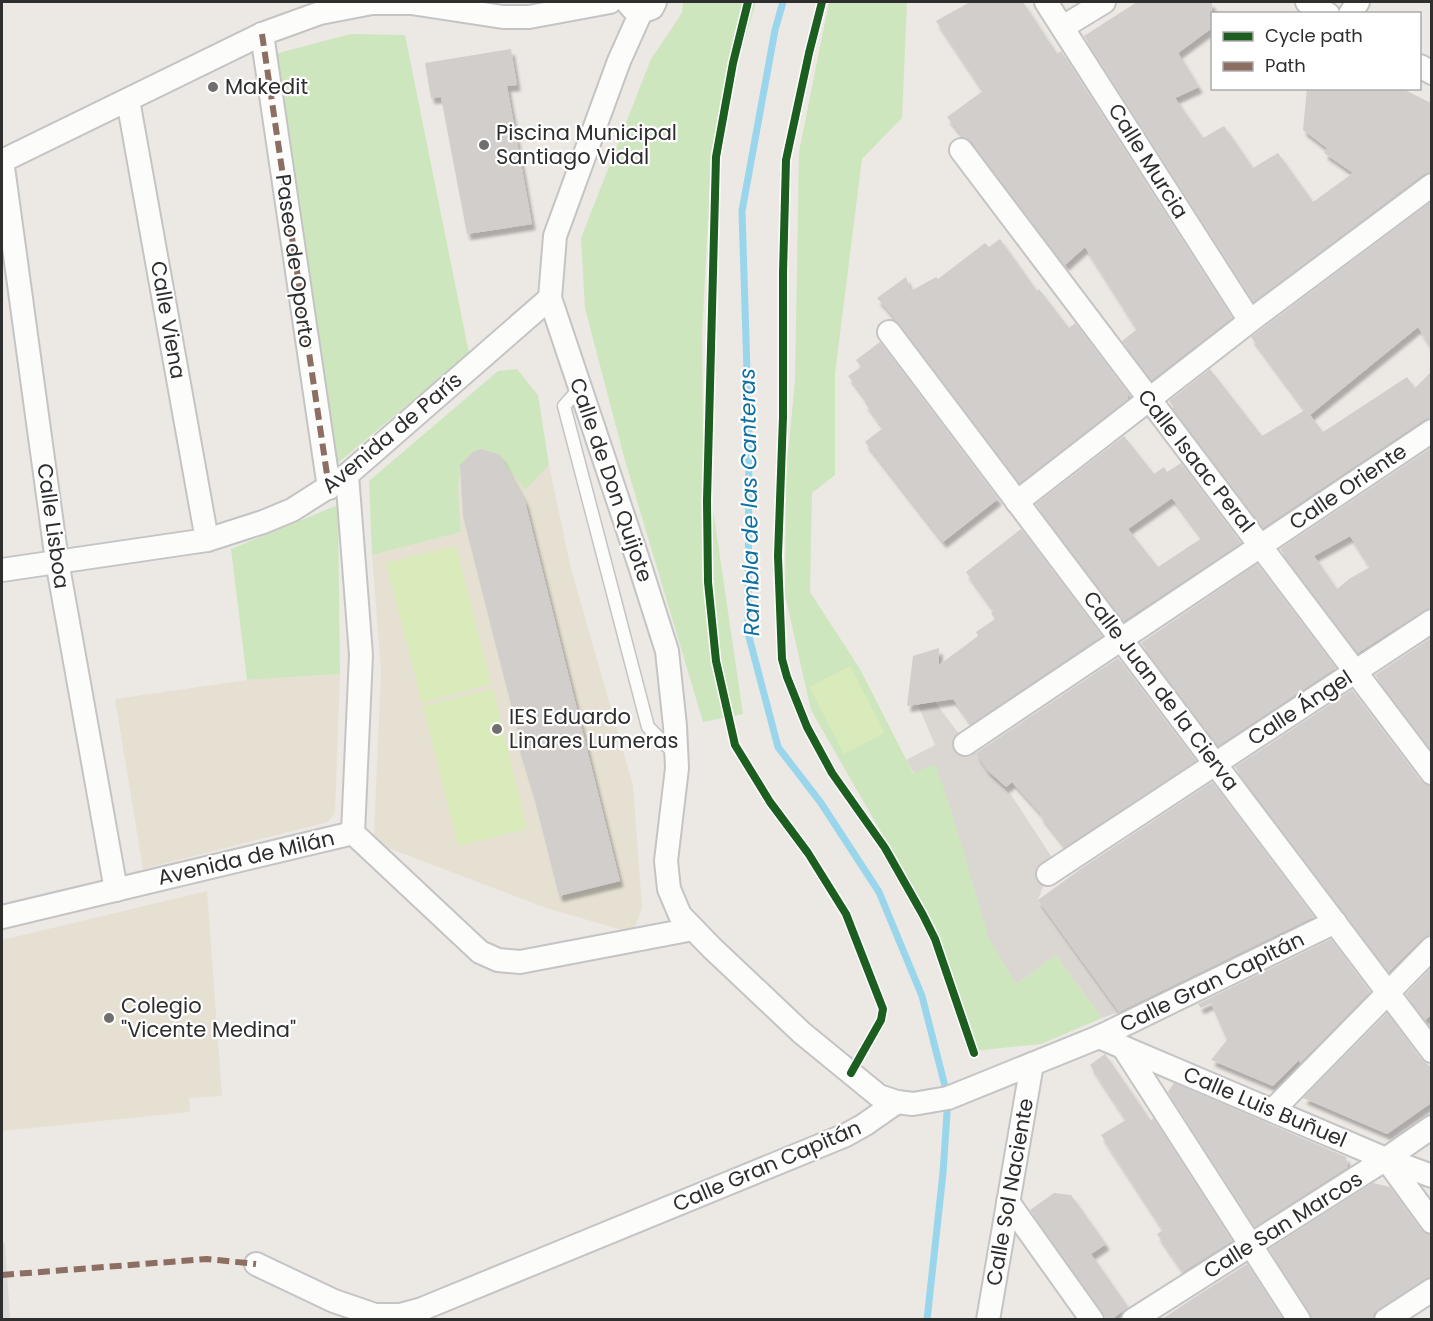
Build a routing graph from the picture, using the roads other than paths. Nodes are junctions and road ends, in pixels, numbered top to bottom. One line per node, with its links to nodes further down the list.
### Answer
1 (610, 2): 8 (street)
2 (1046, 2): 7 (street, Calle Murcia)
3 (1104, 2): 7 (street)
4 (1307, 2): 6 (street)
5 (641, 5): 13 (street, Calle de Don Quijote)
6 (1324, 12)
7 (1064, 27): 14 (street, Calle Murcia)
8 (262, 34): 9 (street); 20 (street, Paseo de Oporto)
9 (128, 100): 11 (street); 22 (street, Calle Viena)
10 (960, 150): 17 (street, Calle Isaac Peral)
11 (2, 160): 24 (street, Calle Lisboa)
12 (1431, 185): 14 (street)
13 (550, 298): 16 (street, Calle de Don Quijote); 19 (street, Avenida de París)
14 (1250, 321): 17 (street)
15 (889, 332): 21 (street, Calle Juan de la Cierva)
16 (580, 388): 30 (street, Calle de Don Quijote); 30 (lane)
17 (1148, 399): 21 (street); 23 (street, Calle Isaac Peral)
18 (1431, 431): 23 (street, Calle Oriente)
19 (347, 475): 20 (street, Avenida de París); 33 (street, Avenida de Milán)
20 (328, 488): 22 (street, Avenida de París)
21 (1017, 502): 27 (street, Calle Juan de la Cierva)
22 (207, 540): 24 (street, Avenida de París)
23 (1261, 545): 27 (street, Calle Oriente); 28 (street, Calle Isaac Peral)
24 (57, 561): 25 (street, Avenida de París); 35 (street, Calle Lisboa)
25 (2, 570)
26 (1431, 621): 28 (street, Calle Ángel)
27 (1121, 639): 29 (street, Calle Oriente); 31 (street, Calle Juan de la Cierva)
28 (1356, 672): 31 (street, Calle Ángel); 32 (street, Calle Isaac Peral)
29 (965, 744)
30 (676, 756): 38 (street, Calle de Don Quijote)
31 (1215, 764): 34 (street, Calle Ángel); 37 (street, Calle Juan de la Cierva)
32 (1431, 772)
33 (353, 833): 35 (street, Avenida de Milán); 38 (street)
34 (1048, 874)
35 (116, 890): 36 (street, Avenida de Milán)
36 (2, 917)
37 (1335, 922): 40 (street, Calle Juan de la Cierva); 41 (street, Calle Gran Capitán)
38 (693, 929): 45 (street, Calle de Don Quijote)
39 (1431, 948): 40 (street)
40 (1388, 992): 43 (street, Calle Juan de la Cierva); 46 (street)
41 (1099, 1037): 42 (street, Calle Luis Buñuel); 44 (street, Calle Gran Capitán)
42 (1123, 1047): 46 (street, Calle Luis Buñuel); 52 (street)
43 (1431, 1051)
44 (1032, 1064): 45 (street, Calle Gran Capitán); 50 (street, Calle Sol Naciente)
45 (897, 1102): 53 (street, Calle Gran Capitán)
46 (1274, 1110): 48 (street, Calle Luis Buñuel)
47 (1431, 1127): 48 (street, Calle San Marcos)
48 (1386, 1159): 49 (street, Calle Luis Buñuel); 51 (street); 52 (street, Calle San Marcos)
49 (1431, 1176)
50 (1008, 1202): 55 (street, Calle Sol Naciente); 56 (street)
51 (1431, 1222)
52 (1250, 1246): 57 (street, Calle San Marcos); 58 (street)
53 (256, 1264)
54 (1431, 1290): 59 (street)
55 (988, 1320)
56 (1092, 1320)
57 (1133, 1320)
58 (1299, 1320)
59 (1386, 1320)

